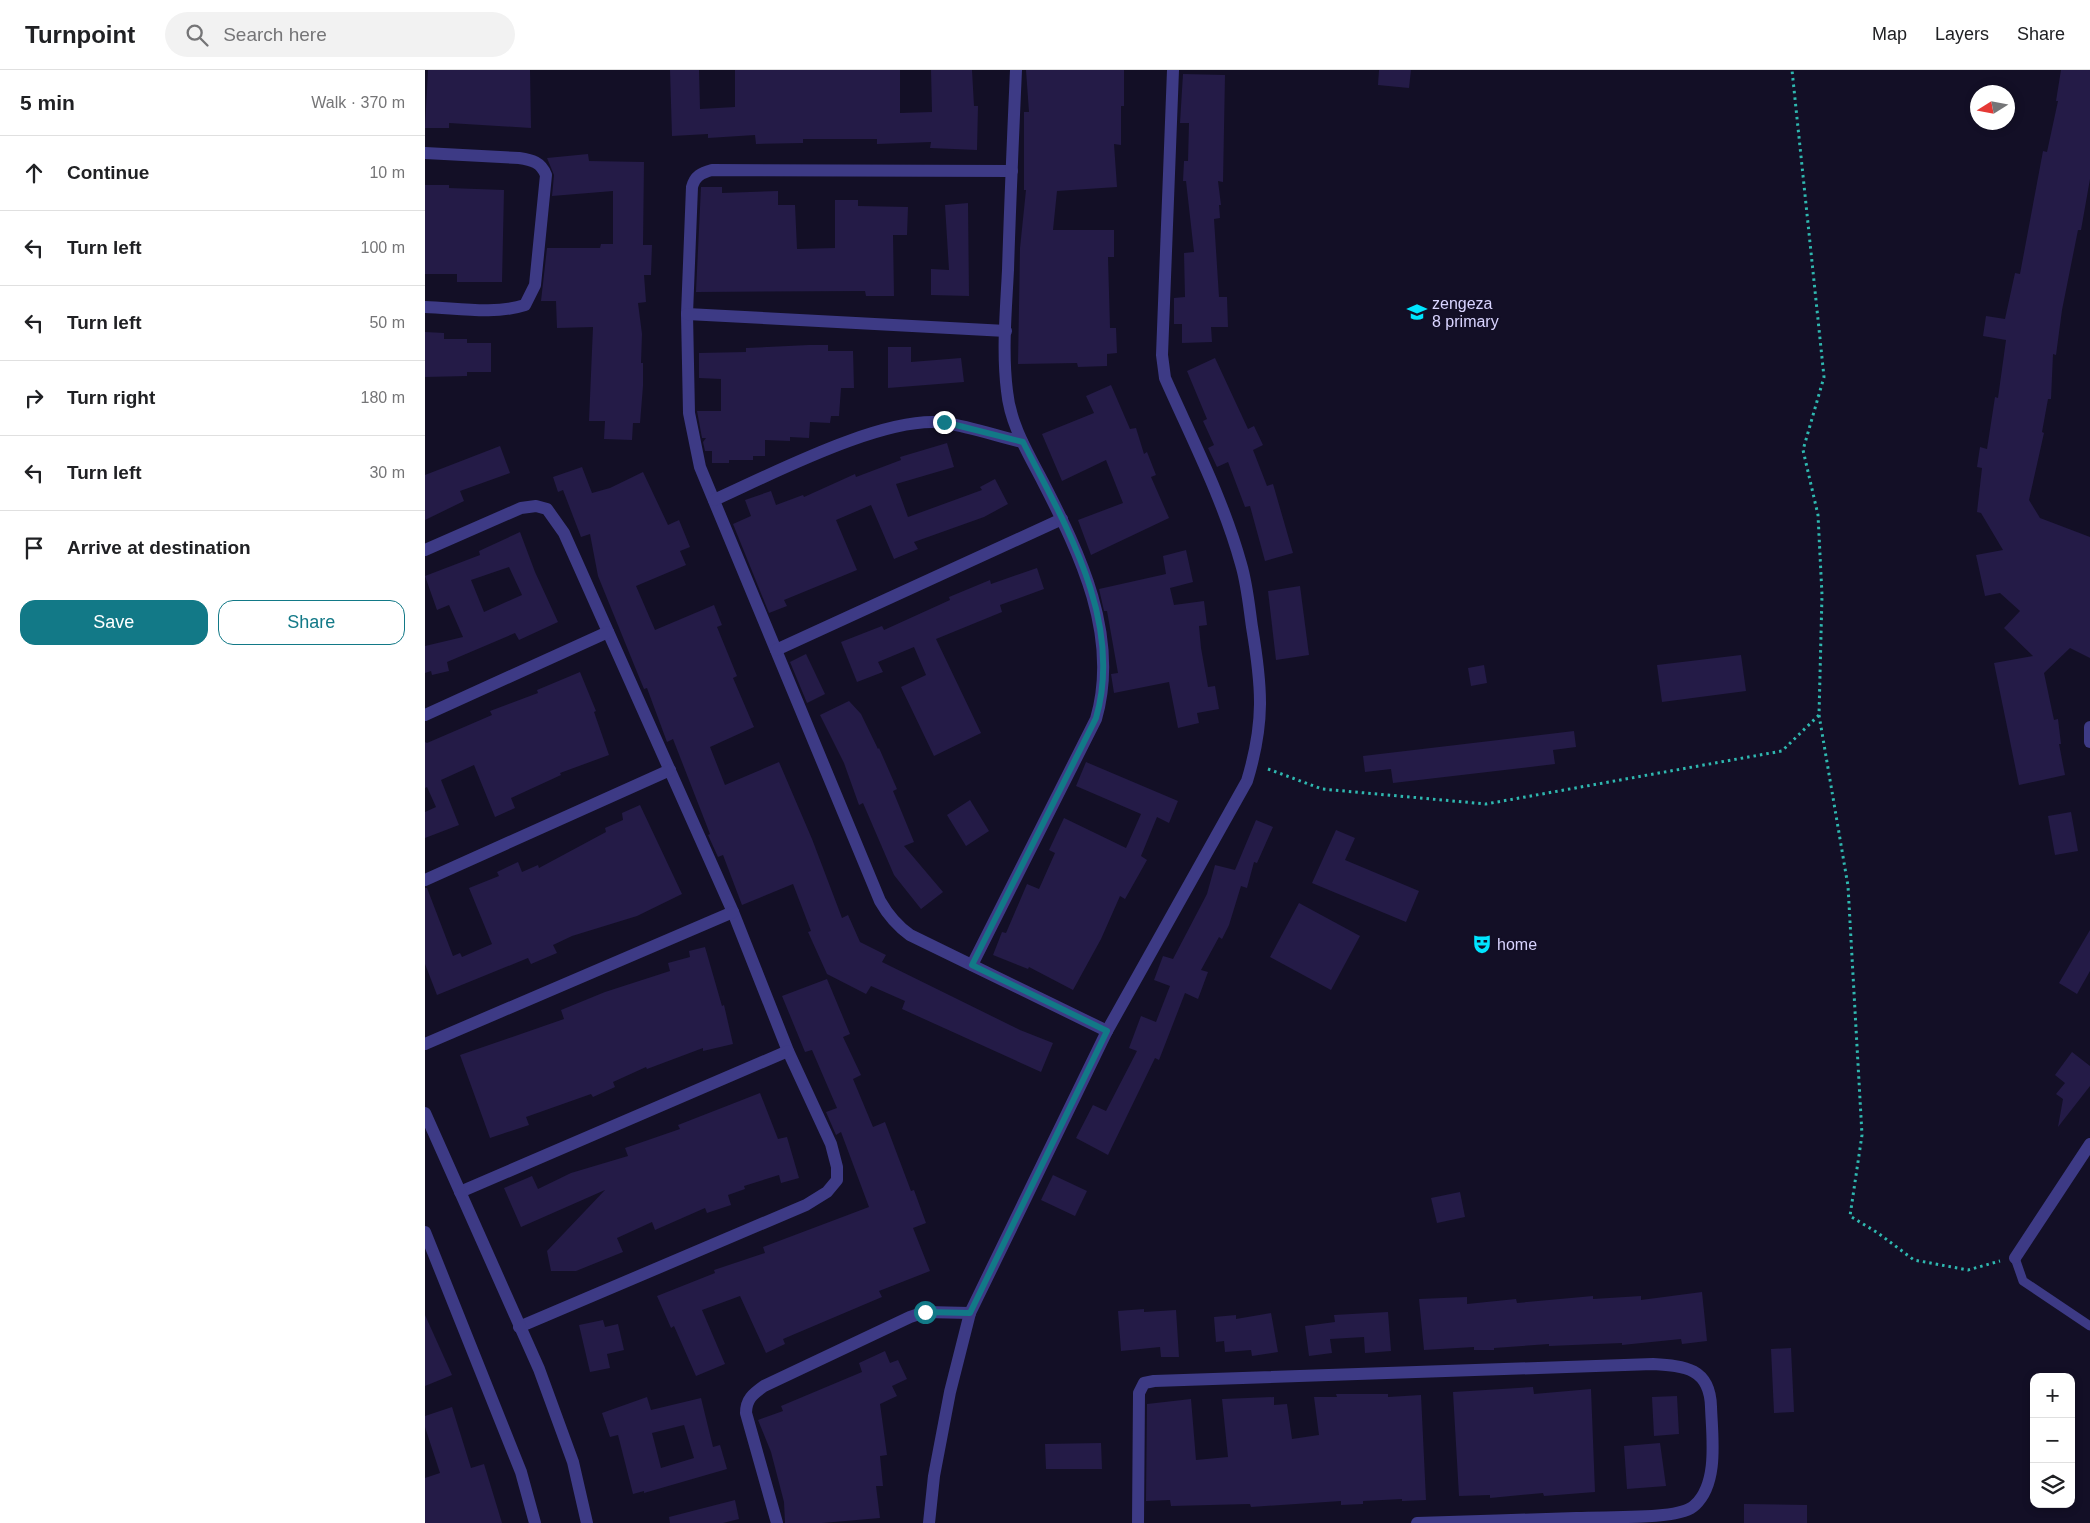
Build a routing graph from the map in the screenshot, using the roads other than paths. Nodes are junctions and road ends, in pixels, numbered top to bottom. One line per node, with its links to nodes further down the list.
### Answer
1 (1016, 70): 4 (street)
2 (1173, 70): 21 (street)
3 (425, 153): 5 (street)
4 (1012, 171): 6 (street); 7 (street)
5 (425, 307)
6 (687, 314): 7 (street); 9 (street)
7 (1006, 331): 8 (street)
8 (1023, 442): 9 (street); 10 (street)
9 (713, 500): 13 (street)
10 (1062, 519): 13 (street); 20 (street)
11 (425, 550): 12 (street)
12 (609, 632): 14 (street); 17 (street)
13 (776, 650): 20 (street)
14 (425, 715)
15 (2090, 727): 16 (street)
16 (2090, 742)
17 (670, 770): 18 (street); 19 (street)
18 (425, 880)
19 (733, 912): 22 (street); 23 (street)
20 (972, 965): 21 (street)
21 (1107, 1031): 29 (street)
22 (425, 1044)
23 (789, 1051): 26 (street); 31 (street)
24 (425, 1113): 26 (street)
25 (2090, 1144): 28 (street)
26 (460, 1192): 31 (street)
27 (425, 1232): 32 (street)
28 (2015, 1258): 30 (lane)
29 (970, 1313): 34 (street); 35 (street)
30 (2090, 1326)
31 (519, 1327): 33 (street)
32 (535, 1523)
33 (587, 1523)
34 (777, 1523)
35 (929, 1523)
36 (1138, 1523): 37 (street)
37 (1417, 1523)

